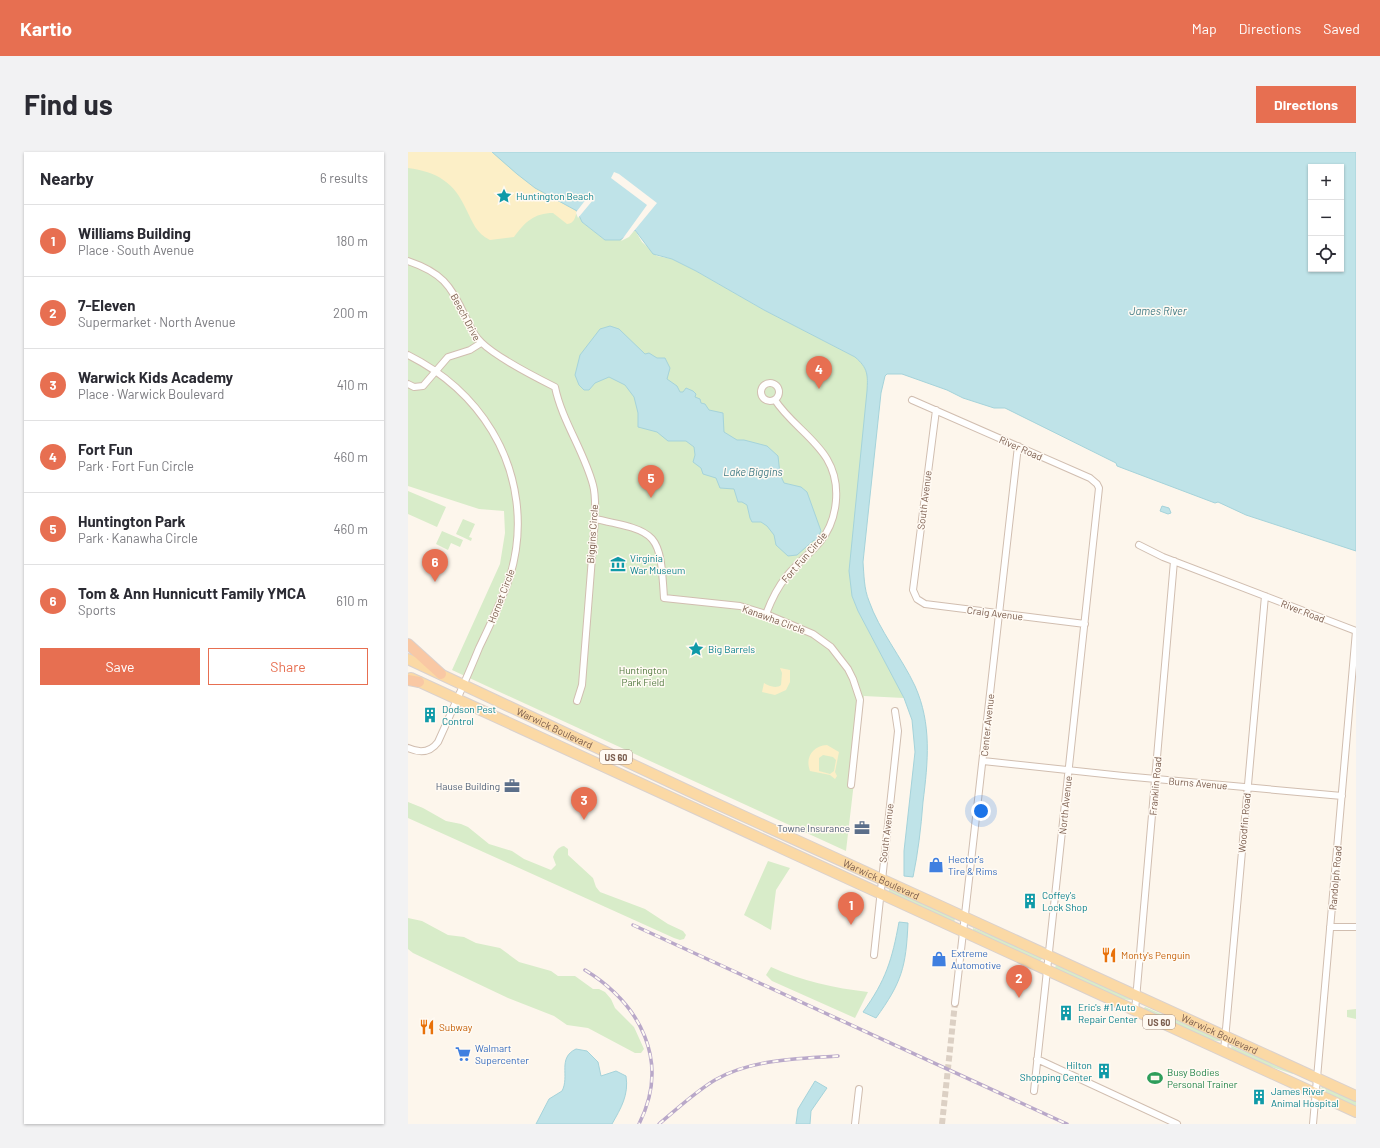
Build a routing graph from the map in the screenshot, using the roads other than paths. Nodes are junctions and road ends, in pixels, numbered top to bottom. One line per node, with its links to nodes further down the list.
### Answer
1 (408, 261): 2 (street, Beech Drive)
2 (481, 343): 4 (street, Beech Drive); 10 (street, Biggins Circle)
3 (408, 355): 4 (street)
4 (436, 371): 5 (street, Beech Drive); 25 (street, Hornet Circle)
5 (408, 384)
6 (775, 400): 17 (street, Fort Fun Circle)
7 (912, 400): 8 (street, River Road)
8 (936, 410): 9 (street, River Road); 14 (street, South Avenue)
9 (1018, 446): 11 (street, River Road); 16 (street, Center Avenue)
10 (595, 519): 17 (street, Kanawha Circle); 28 (street, Biggins Circle)
11 (1096, 519): 18 (street, North Avenue)
12 (1139, 546): 13 (street, River Road)
13 (1174, 561): 15 (street, River Road); 35 (street, Franklin Road)
14 (913, 590): 16 (street, Craig Avenue)
15 (1265, 596): 19 (street, River Road); 37 (street, Woodfin Road)
16 (999, 613): 18 (street, Craig Avenue); 33 (street, Center Avenue)
17 (766, 614): 36 (street, Kanawha Circle)
18 (1085, 624): 34 (street, North Avenue)
19 (1356, 631): 26 (street, Randolph Road)
20 (408, 644): 22 (highway)
21 (408, 659): 22 (main road, Warwick Boulevard / US 60)
22 (441, 674): 25 (main road, Warwick Boulevard / US 60)
23 (408, 678): 24 (highway)
24 (419, 682): 27 (main road, Warwick Boulevard / US 60)
25 (463, 685): 27 (street, Hornet Circle); 30 (main road, Warwick Boulevard / US 60)
26 (1353, 697): 38 (street, Randolph Road)
27 (457, 699): 31 (main road, Warwick Boulevard / US 60); 32 (street, Hornet Circle)
28 (577, 701)
29 (895, 711): 43 (street, South Avenue)
30 (552, 727): 31 (main road); 39 (main road, Warwick Boulevard / US 60)
31 (546, 740): 40 (main road, Warwick Boulevard / US 60)
32 (408, 748)
33 (983, 761): 34 (street, Burns Avenue); 45 (street, Center Avenue)
34 (1068, 769): 35 (street, Burns Avenue); 50 (street, North Avenue)
35 (1155, 779): 37 (street, Burns Avenue); 52 (street, Franklin Road)
36 (851, 786)
37 (1247, 788): 38 (street, Burns Avenue); 55 (street, Woodfin Road)
38 (1342, 796): 46 (street, Randolph Road)
39 (706, 799): 40 (main road); 41 (main road, Warwick Boulevard / US 60)
40 (700, 812): 42 (main road, Warwick Boulevard / US 60)
41 (769, 828): 42 (main road); 43 (main road, Warwick Boulevard / US 60)
42 (764, 841): 44 (main road, Warwick Boulevard / US 60)
43 (881, 879): 44 (street, South Avenue); 45 (main road, Warwick Boulevard / US 60)
44 (880, 893): 48 (main road, Warwick Boulevard / US 60); 49 (street, South Avenue)
45 (964, 917): 48 (street, Center Avenue); 50 (main road, Warwick Boulevard / US 60)
46 (1330, 927): 47 (street); 58 (street, Randolph Road)
47 (1356, 927)
48 (962, 932): 51 (main road, Warwick Boulevard / US 60); 53 (street, Center Avenue)
49 (874, 955)
50 (1048, 955): 51 (street, North Avenue); 52 (main road, Warwick Boulevard / US 60)
51 (1046, 970): 54 (main road, Warwick Boulevard / US 60); 57 (street, North Avenue)
52 (1137, 995): 54 (street, Franklin Road); 55 (main road, Warwick Boulevard / US 60)
53 (955, 1003)
54 (1135, 1011): 56 (main road, Warwick Boulevard / US 60)
55 (1226, 1036): 56 (street, Woodfin Road); 58 (main road, Warwick Boulevard / US 60)
56 (1224, 1051): 61 (main road, Warwick Boulevard / US 60)
57 (1037, 1059): 60 (street, North Avenue); 65 (street)
58 (1316, 1078): 61 (street, Randolph Road); 62 (main road, Warwick Boulevard / US 60)
59 (859, 1088): 64 (street)
60 (1034, 1091)
61 (1315, 1093): 63 (main road, Warwick Boulevard / US 60); 66 (street, Randolph Road)
62 (1356, 1096)
63 (1356, 1112)
64 (854, 1124)
65 (1177, 1124)
66 (1312, 1124)

